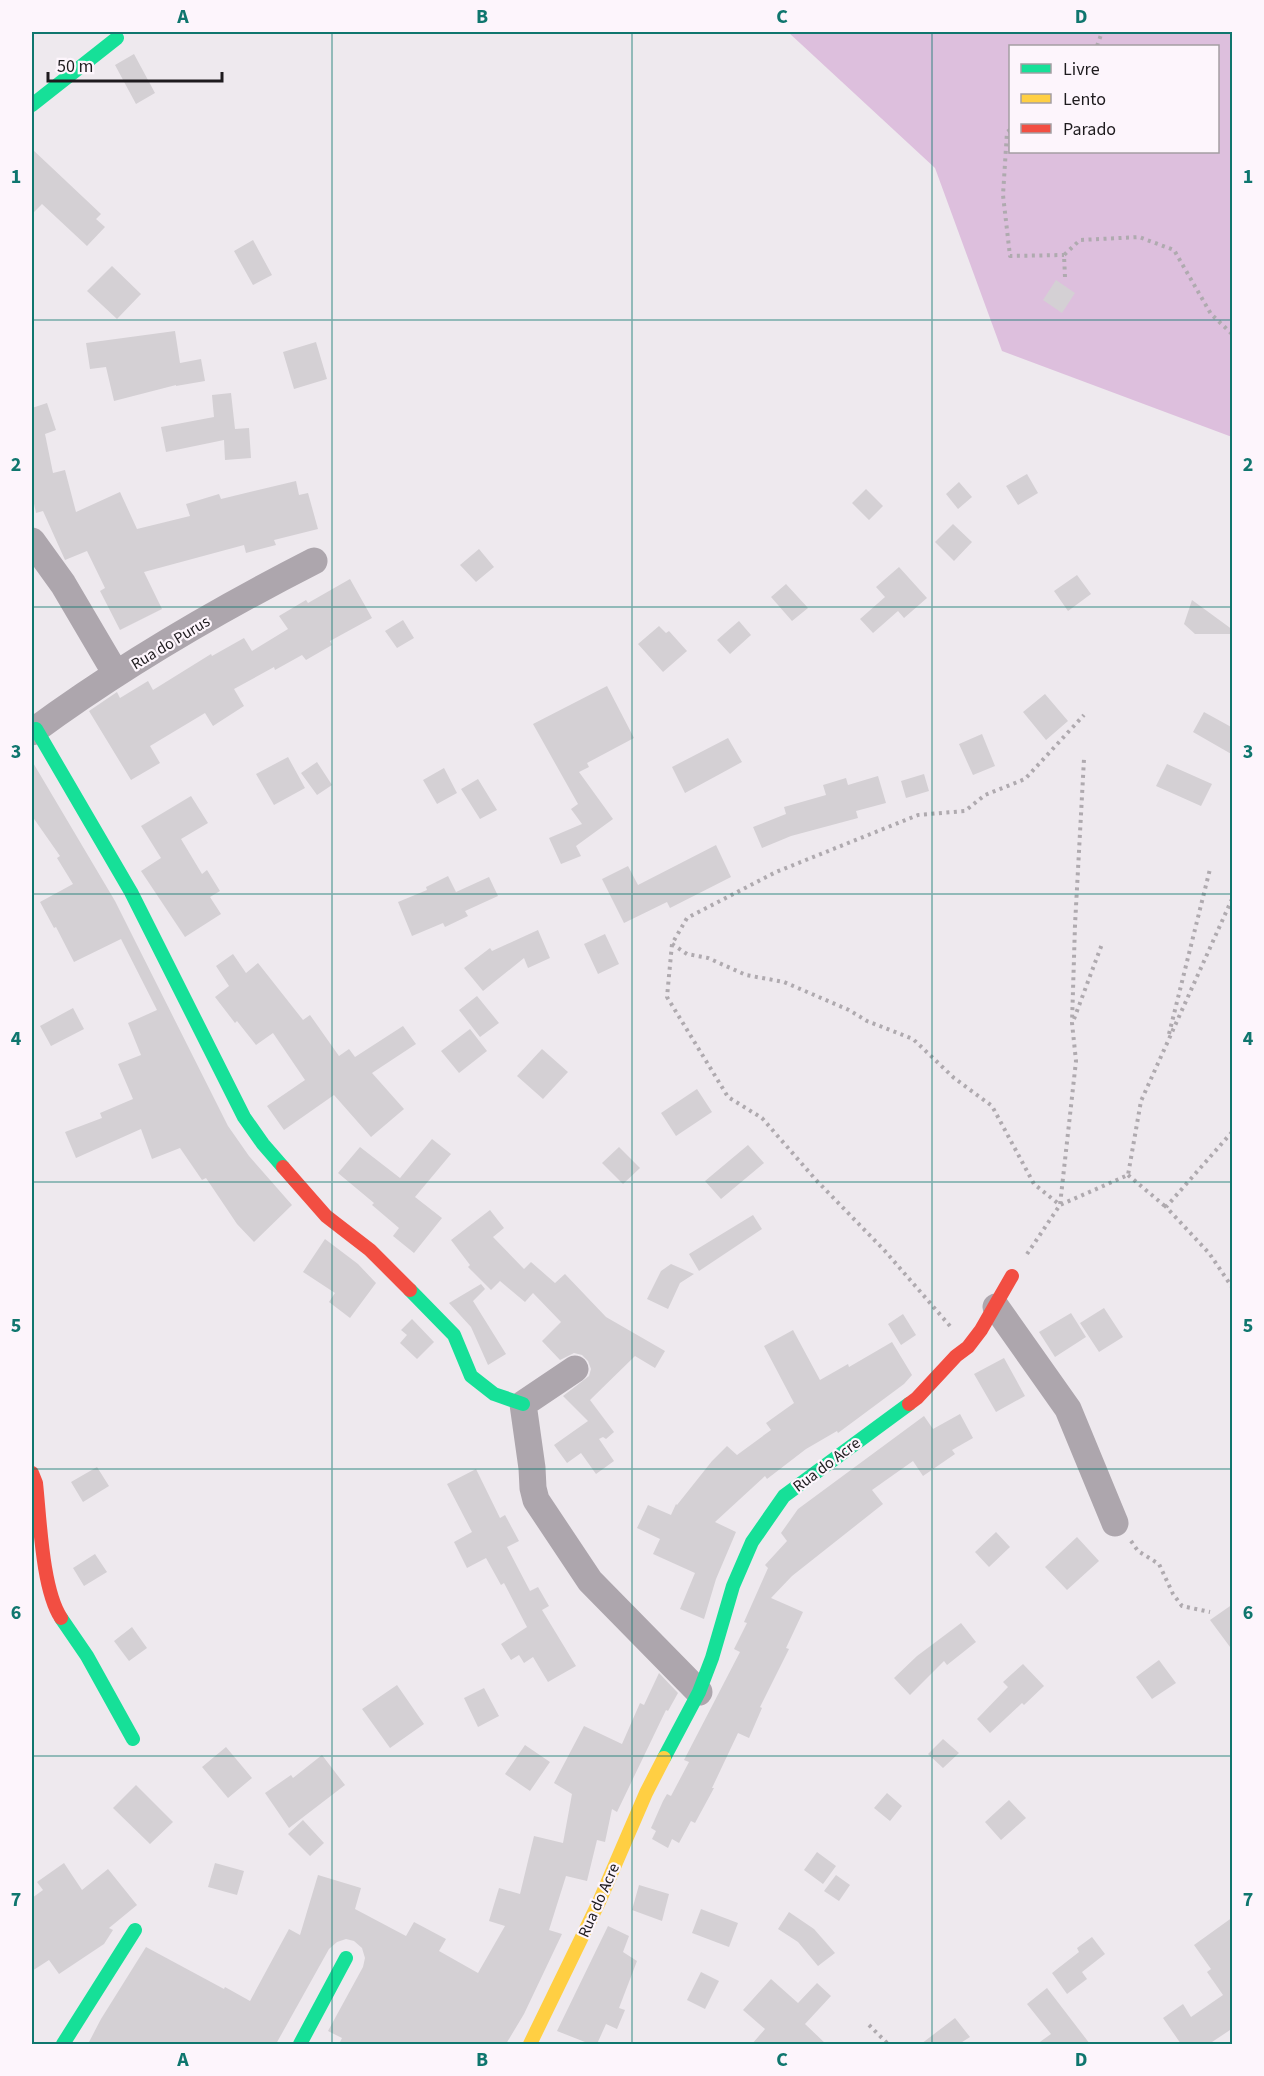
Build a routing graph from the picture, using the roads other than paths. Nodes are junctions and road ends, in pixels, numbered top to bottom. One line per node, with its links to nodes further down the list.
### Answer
1 (117, 38): 2 (street)
2 (32, 105)
3 (32, 541): 5 (street)
4 (314, 561): 5 (street, Rua do Purus)
5 (116, 674): 6 (street, Rua do Purus)
6 (34, 731): 10 (street)
7 (1012, 1276): 8 (street, Rua do Acre)
8 (996, 1307): 12 (street); 13 (street, Rua do Acre)
9 (575, 1369): 10 (street)
10 (523, 1404): 13 (street)
11 (32, 1473): 14 (street)
12 (1115, 1523)
13 (699, 1692): 19 (street, Rua do Acre)
14 (133, 1739)
15 (135, 1930): 17 (street)
16 (346, 1958): 18 (street)
17 (63, 2044)
18 (300, 2044)
19 (530, 2044)

